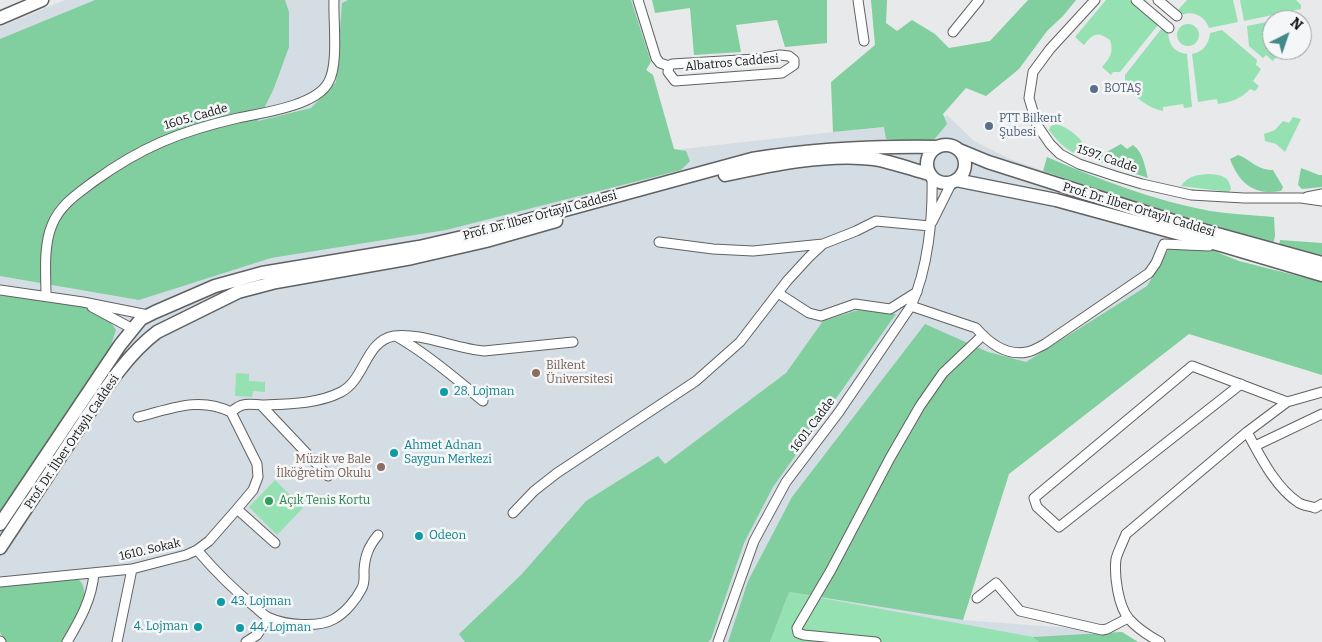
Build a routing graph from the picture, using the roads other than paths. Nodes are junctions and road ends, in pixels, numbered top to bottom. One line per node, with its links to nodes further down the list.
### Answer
1 (42, 0): 10 (street)
2 (334, 0): 35 (street, 1605. Cadde)
3 (638, 0): 14 (street, Albatros Caddesi)
4 (858, 0): 13 (street)
5 (979, 0): 12 (street)
6 (1095, 0): 23 (street, 1597. Cadde)
7 (1136, 0): 11 (street)
8 (1158, 0): 9 (street)
9 (1176, 11)
10 (0, 18)
11 (1164, 26)
12 (954, 32)
13 (864, 41)
14 (669, 66): 14 (street, Albatros Caddesi)
15 (938, 147): 16 (street, Prof. Dr. İlber Ortaylı Caddesi); 17 (street); 38 (street, Prof. Dr. İlber Ortaylı Caddesi)
16 (959, 150): 18 (street, Prof. Dr. İlber Ortaylı Caddesi); 19 (street)
17 (931, 176): 19 (street, Prof. Dr. İlber Ortaylı Caddesi); 26 (street, 1601. Cadde); 40 (street, Prof. Dr. İlber Ortaylı Caddesi)
18 (1042, 180): 20 (street, Prof. Dr. İlber Ortaylı Caddesi); 22 (street)
19 (954, 181): 22 (street, Prof. Dr. İlber Ortaylı Caddesi); 26 (street, 1601. Cadde)
20 (1086, 193): 25 (street); 30 (street, Prof. Dr. İlber Ortaylı Caddesi)
21 (1322, 194): 23 (street, 1597. Cadde)
22 (1039, 197): 25 (street, Prof. Dr. İlber Ortaylı Caddesi)
23 (1301, 198): 24 (street, 1597. Cadde)
24 (1322, 201)
25 (1082, 207): 29 (street, Prof. Dr. İlber Ortaylı Caddesi)
26 (930, 226): 28 (street); 33 (street, 1601. Cadde)
27 (659, 242): 28 (street)
28 (823, 244): 34 (street)
29 (1224, 246): 31 (street, Prof. Dr. İlber Ortaylı Caddesi); 41 (street)
30 (1322, 263)
31 (1322, 275)
32 (0, 290): 35 (street)
33 (917, 292): 34 (street); 37 (street, 1601. Cadde)
34 (778, 294): 57 (street)
35 (46, 296): 36 (street)
36 (84, 302): 38 (street); 39 (street)
37 (911, 306): 41 (street); 72 (street, 1601. Cadde)
38 (148, 315): 39 (street, Prof. Dr. İlber Ortaylı Caddesi); 40 (street)
39 (132, 329): 40 (street); 58 (street, Prof. Dr. İlber Ortaylı Caddesi)
40 (152, 335): 61 (street, Prof. Dr. İlber Ortaylı Caddesi)
41 (983, 335): 73 (street)
42 (396, 336): 43 (street); 46 (street); 48 (street)
43 (573, 342)
44 (1241, 384): 44 (street); 47 (street)
45 (1322, 392): 47 (street)
46 (484, 400)
47 (1287, 402): 52 (street)
48 (261, 405): 49 (street); 54 (street)
49 (231, 412): 51 (street); 56 (street, 1610. Sokak)
50 (1322, 414): 53 (street)
51 (138, 417)
52 (1247, 432): 53 (street); 68 (street)
53 (1255, 446): 55 (street)
54 (328, 476)
55 (1322, 504)
56 (237, 509): 60 (street); 62 (street, 1610. Sokak)
57 (513, 513)
58 (0, 524)
59 (378, 535): 67 (street)
60 (275, 543)
61 (0, 548)
62 (198, 550): 63 (street, 1610. Sokak); 67 (street)
63 (132, 569): 64 (street, 1610. Sokak); 70 (street)
64 (94, 573): 65 (street, 1610. Sokak); 69 (street)
65 (0, 582)
66 (977, 598): 68 (street)
67 (268, 618): 71 (street)
68 (1128, 618): 74 (street)
69 (67, 642)
70 (117, 642)
71 (246, 642)
72 (718, 642)
73 (876, 642)
74 (1160, 642)

